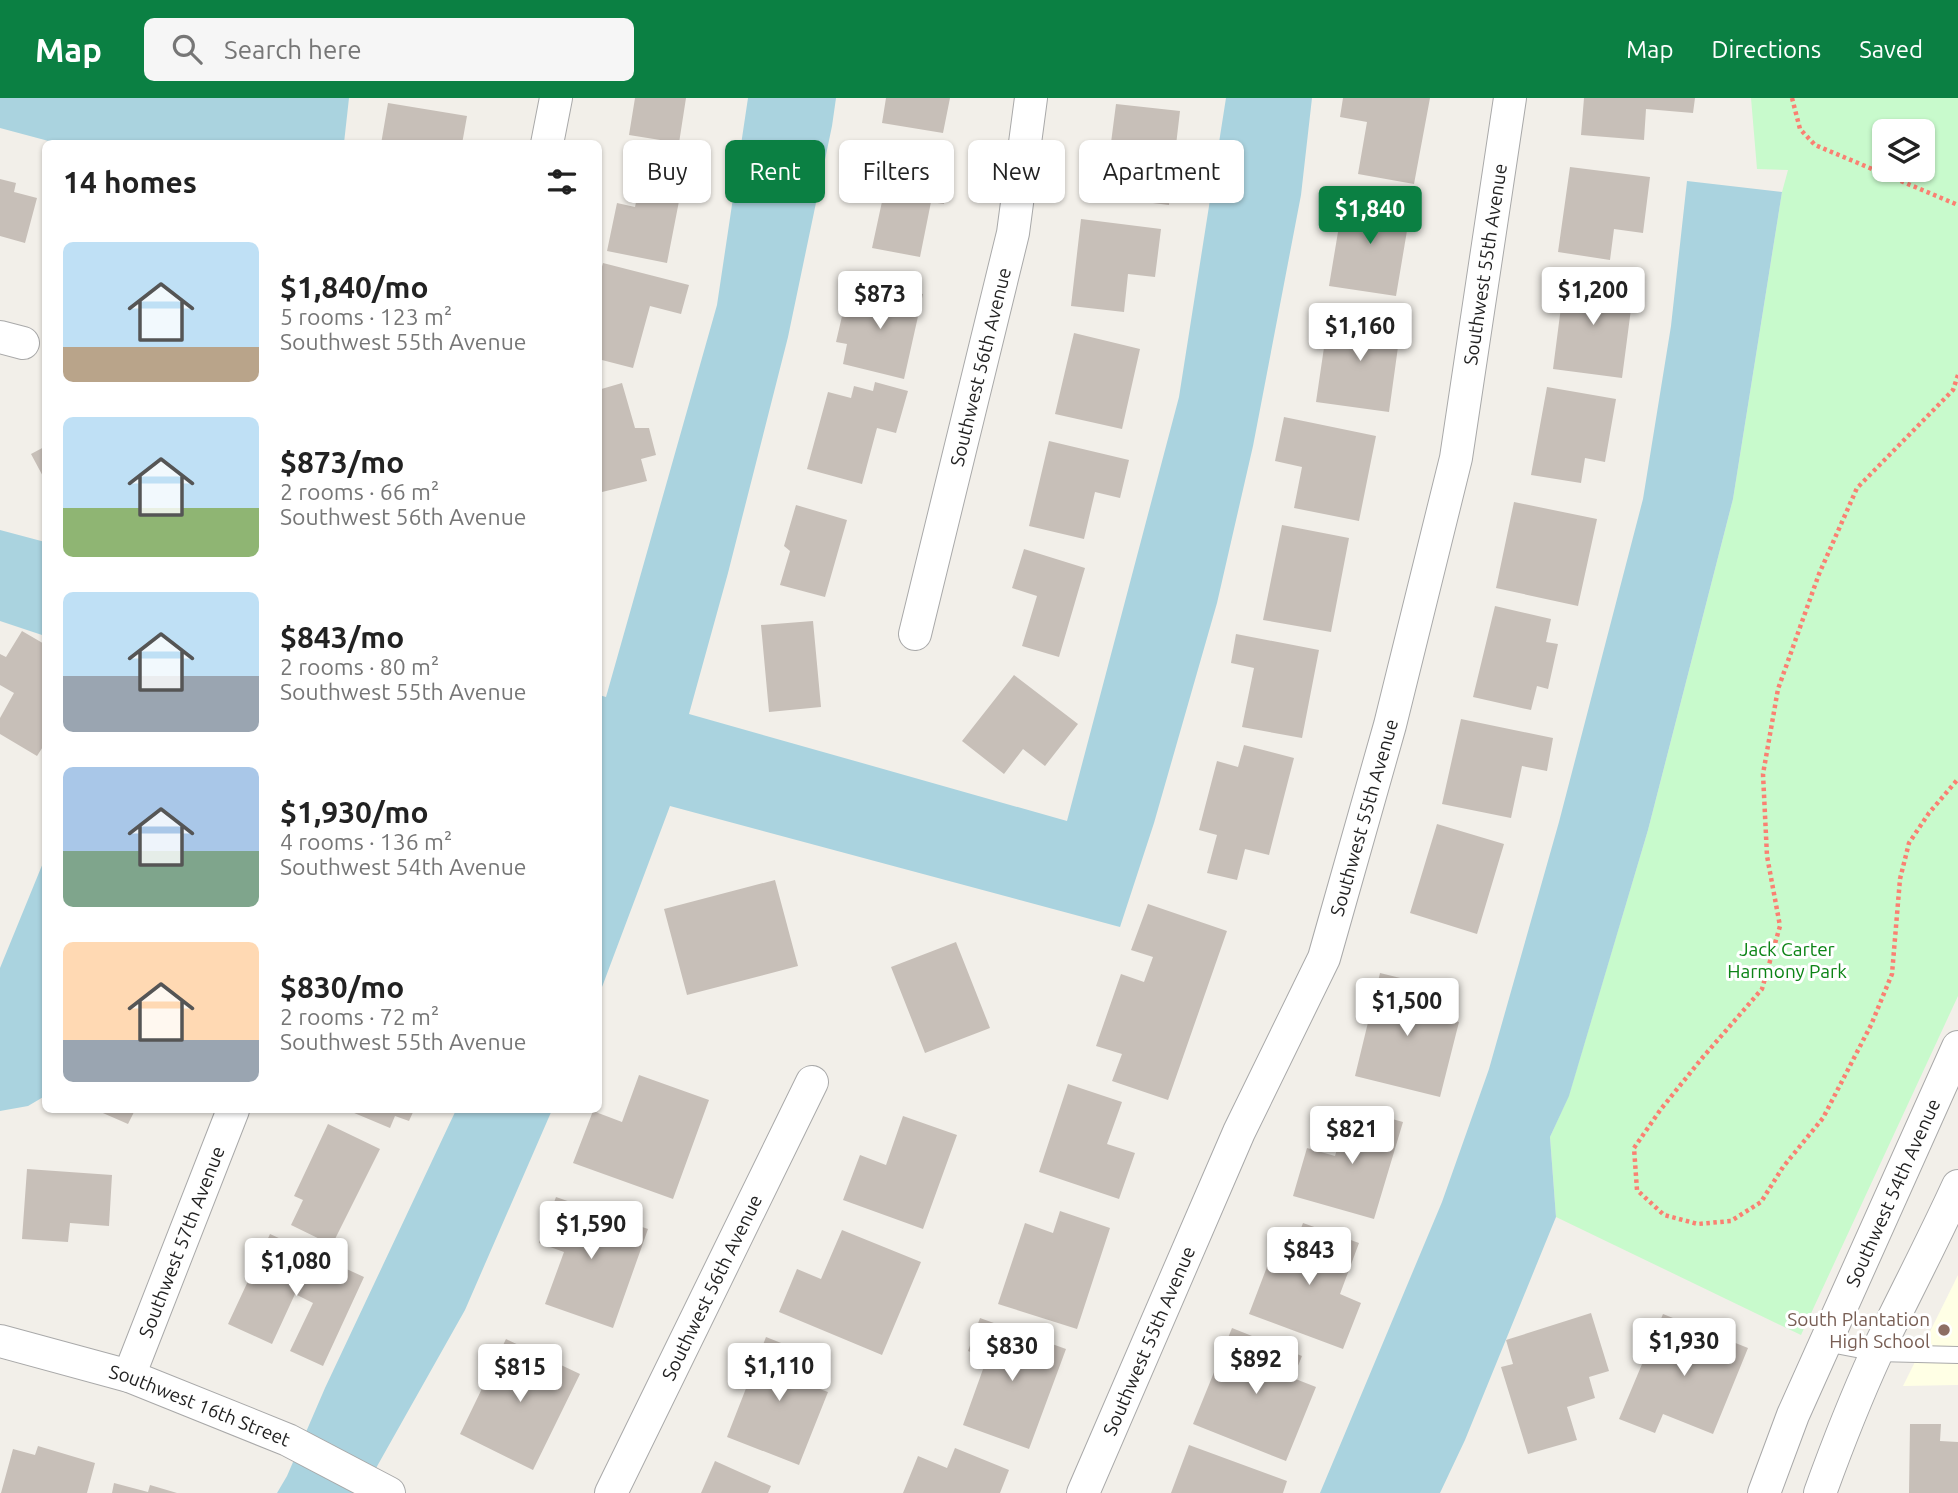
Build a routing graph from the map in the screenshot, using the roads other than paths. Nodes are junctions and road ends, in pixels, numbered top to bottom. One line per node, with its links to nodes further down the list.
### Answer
1 (556, 98): 4 (street)
2 (1031, 98): 5 (street, Southwest 56th Avenue)
3 (1510, 98): 17 (street, Southwest 55th Avenue)
4 (548, 140)
5 (915, 634)
6 (1958, 1047): 11 (street, Southwest 54th Avenue)
7 (812, 1082): 16 (street, Southwest 56th Avenue)
8 (232, 1113): 14 (street, Southwest 57th Avenue)
9 (1958, 1186): 12 (street)
10 (0, 1340): 14 (street, Southwest 16th Street)
11 (1825, 1343): 12 (lane); 18 (street, Southwest 54th Avenue)
12 (1877, 1353): 13 (lane); 19 (street)
13 (1958, 1355)
14 (129, 1376): 15 (street, Southwest 16th Street)
15 (389, 1493)
16 (611, 1493)
17 (1083, 1493)
18 (1763, 1493)
19 (1820, 1493)

